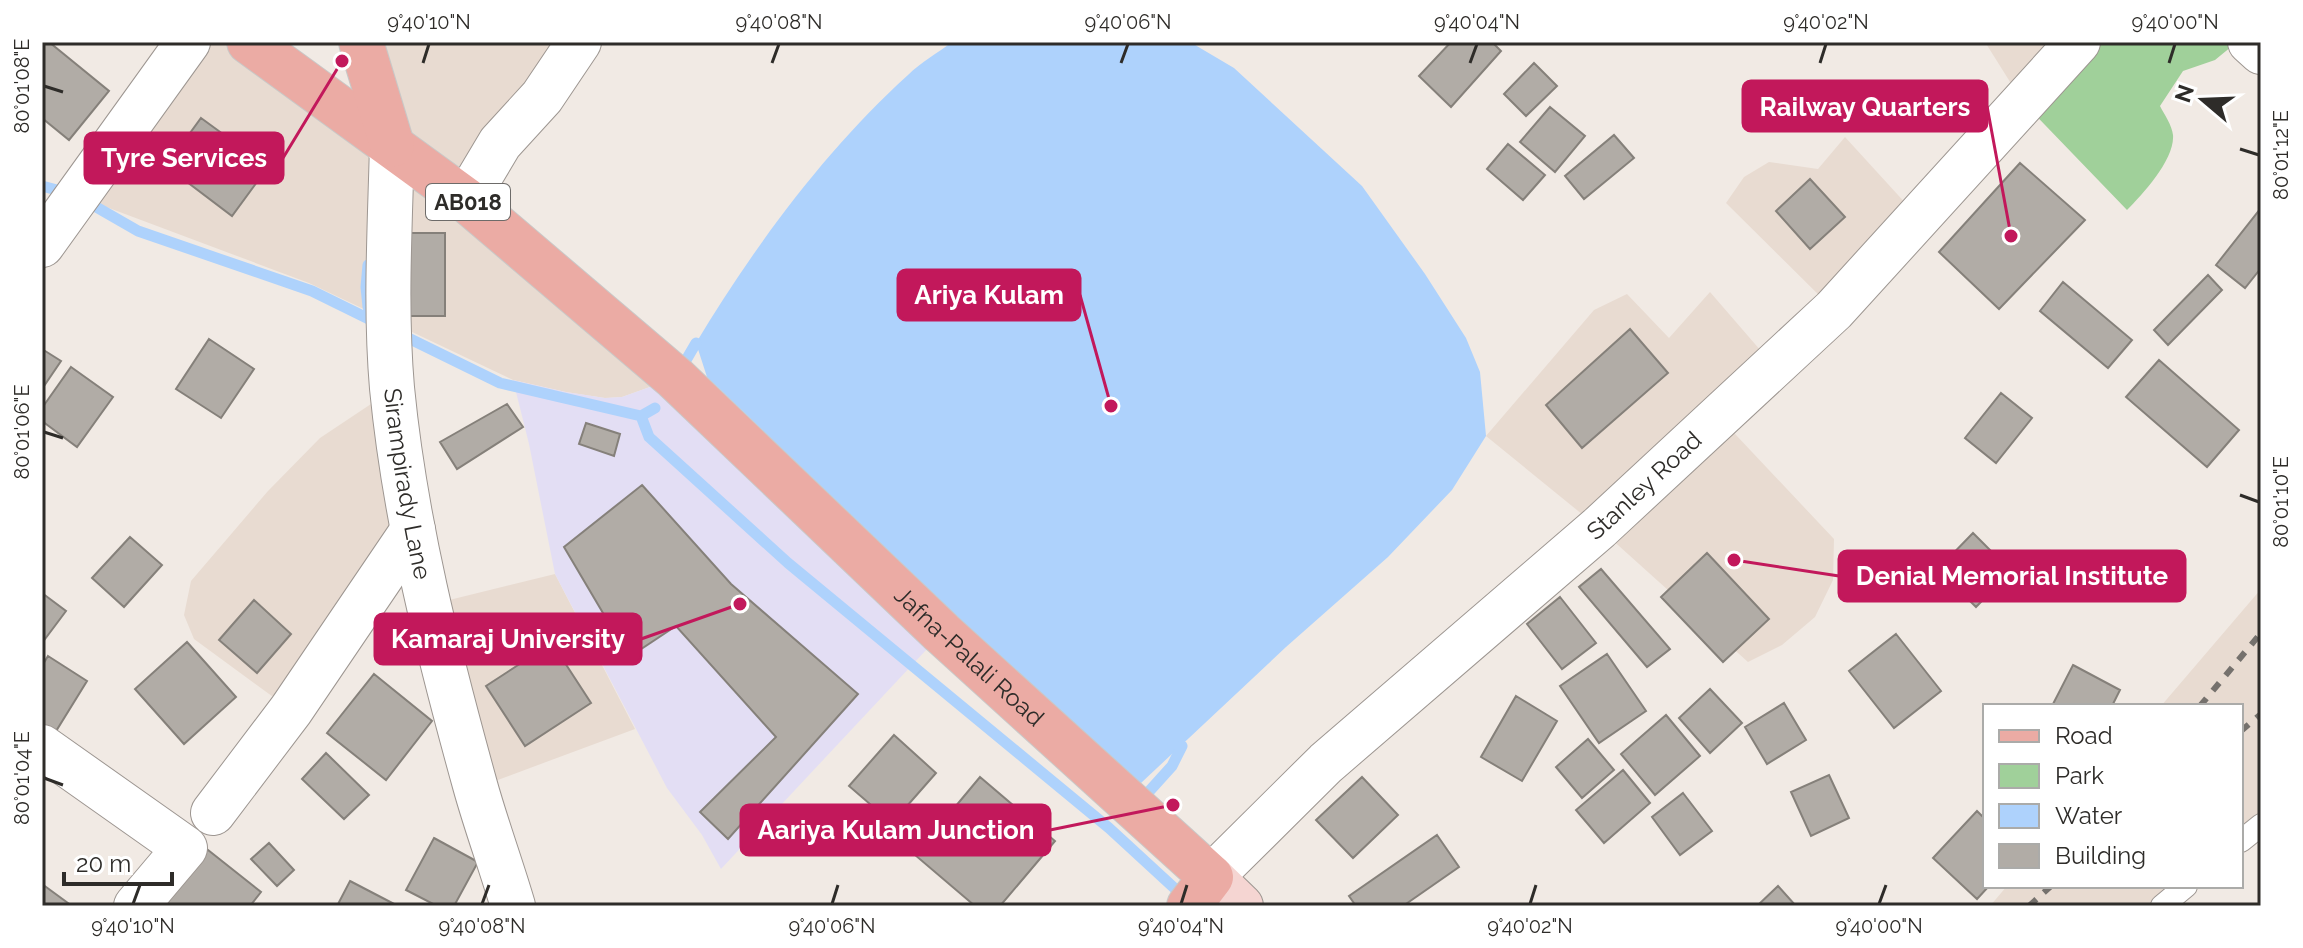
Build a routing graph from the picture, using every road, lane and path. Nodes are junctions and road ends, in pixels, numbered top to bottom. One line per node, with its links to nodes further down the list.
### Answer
1 (188, 42): 10 (street)
2 (249, 42): 8 (main road, Jafna-Palali Road / AB018)
3 (361, 42): 8 (main road)
4 (579, 42): 9 (street)
5 (2078, 42): 17 (street, Stanley Road)
6 (2250, 42): 7 (street)
7 (2261, 52)
8 (392, 145): 9 (main road, Jafna-Palali Road / AB018); 11 (street, Sirampirady Lane)
9 (466, 200): 17 (main road, Jafna-Palali Road / AB018)
10 (42, 245)
11 (413, 530): 13 (street); 19 (street, Sirampirady Lane)
12 (42, 747): 18 (street)
13 (213, 813)
14 (2261, 825): 15 (lane)
15 (2243, 839)
16 (2184, 888): 20 (lane)
17 (1210, 895)
18 (136, 906)
19 (513, 906)
20 (2162, 906)

